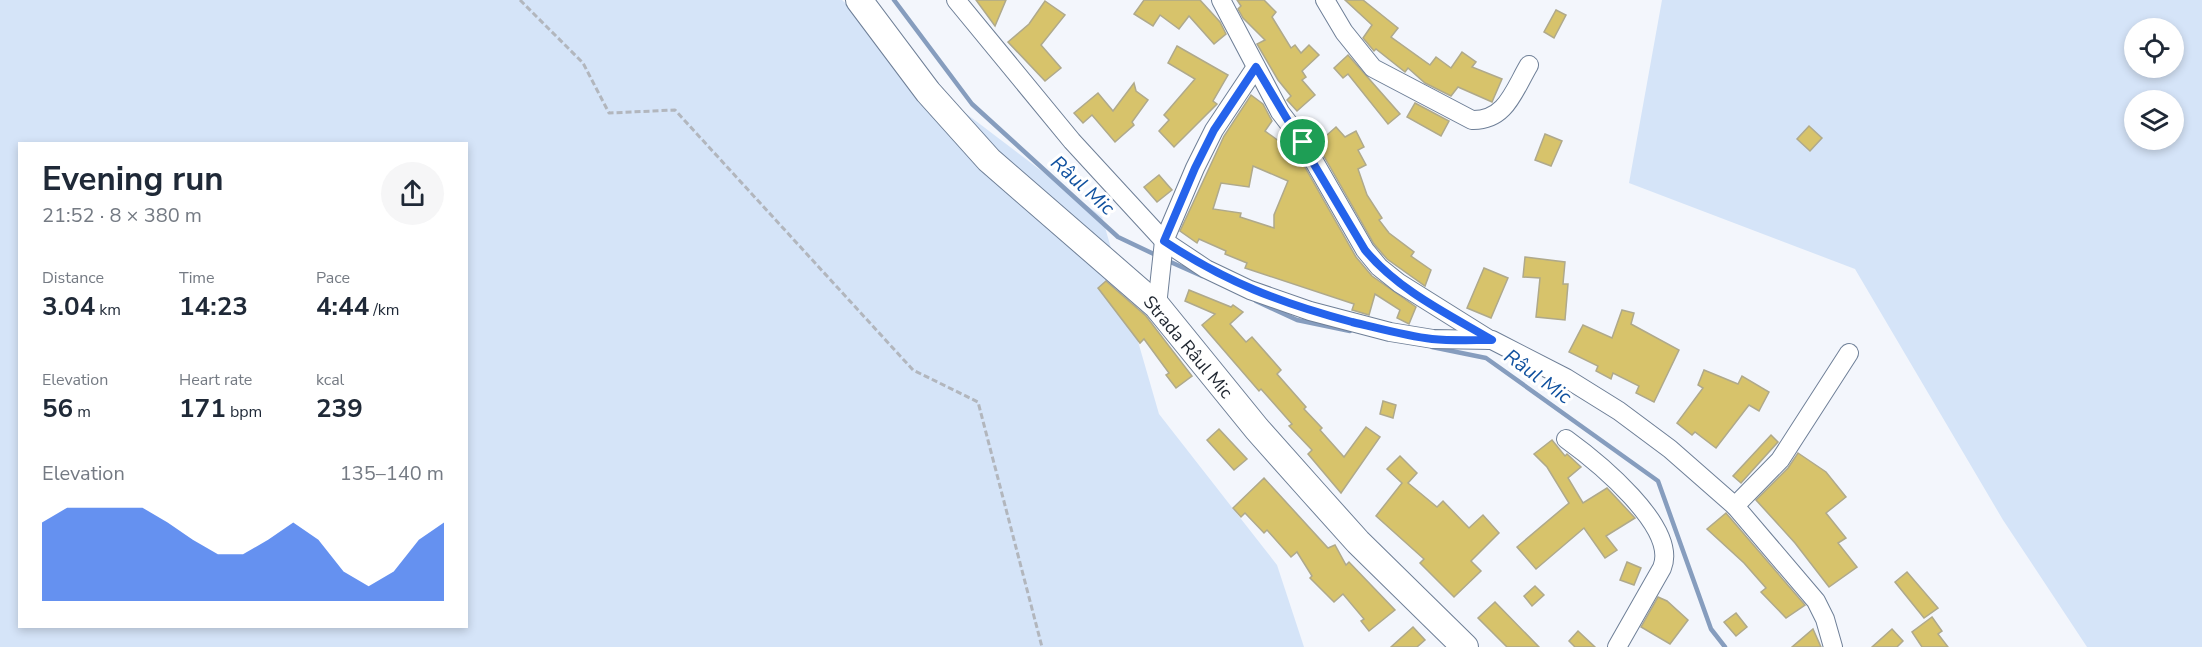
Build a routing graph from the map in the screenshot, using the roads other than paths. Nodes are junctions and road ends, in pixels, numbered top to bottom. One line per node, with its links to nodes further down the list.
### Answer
1 (859, 0): 8 (street, Strada Râul Mic)
2 (956, 0): 7 (street)
3 (1221, 0): 6 (street)
4 (1325, 0): 5 (street)
5 (1529, 64)
6 (1256, 67): 7 (street); 9 (street)
7 (1163, 246): 8 (street); 9 (street)
8 (1157, 306): 13 (street, Strada Râul Mic)
9 (1492, 340): 12 (street)
10 (1849, 352): 12 (street)
11 (1566, 439): 14 (street)
12 (1736, 506): 15 (street)
13 (1465, 647)
14 (1617, 647)
15 (1833, 647)

